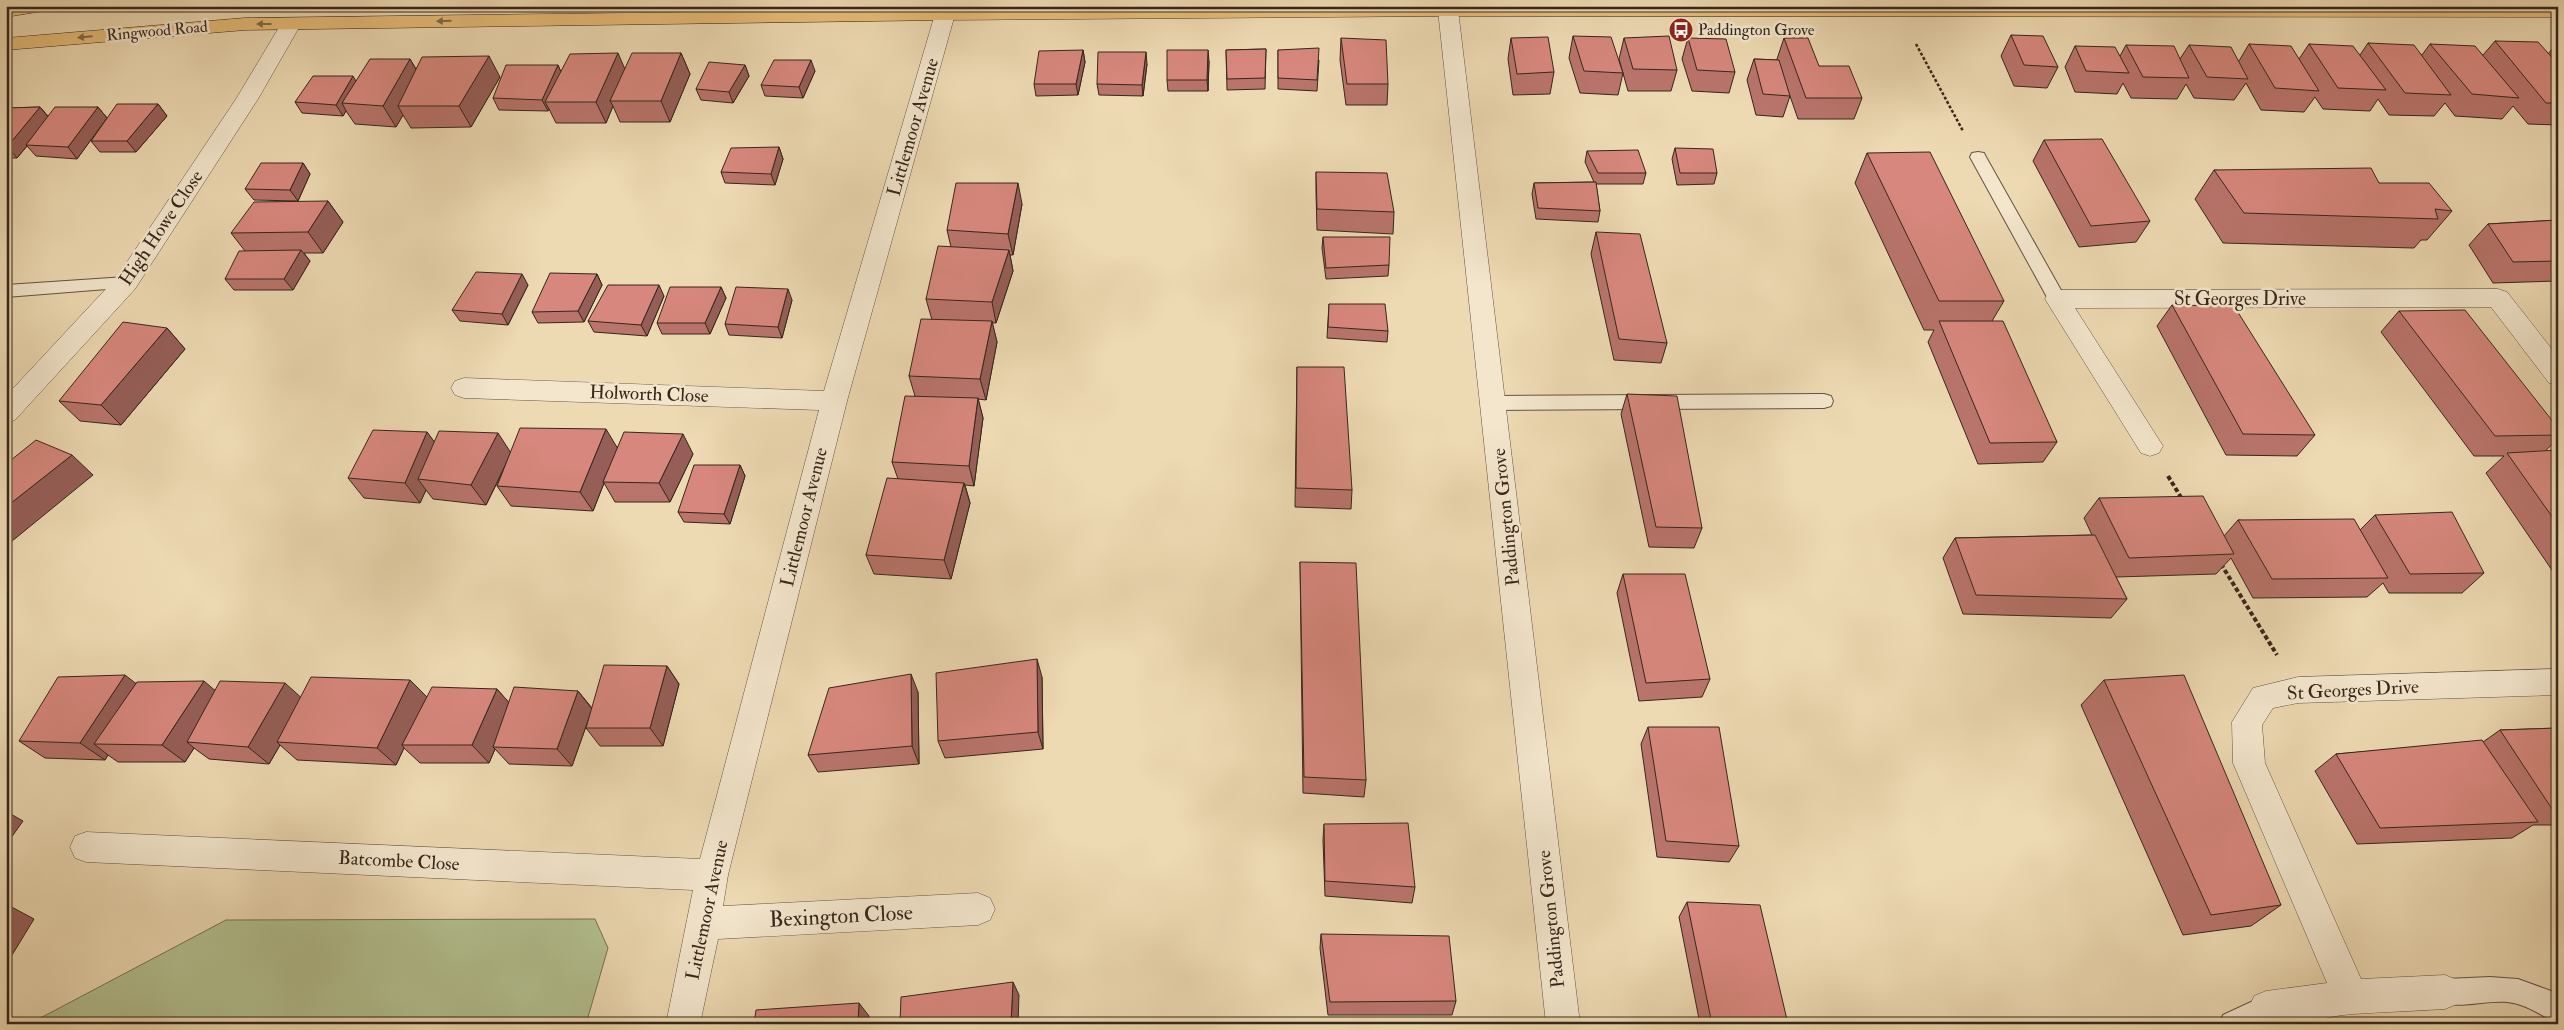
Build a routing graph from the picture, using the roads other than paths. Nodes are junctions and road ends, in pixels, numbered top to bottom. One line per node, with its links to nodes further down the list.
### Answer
1 (42, 6): 4 (highway)
2 (1448, 10): 3 (highway, Ringwood Road); 5 (highway, Ringwood Road); 16 (street, Paddington Grove)
3 (2558, 10)
4 (6, 11)
5 (945, 14): 6 (highway, Ringwood Road, one-way to 6); 14 (street, Littlemoor Avenue)
6 (291, 24): 7 (highway, Ringwood Road, one-way to 7); 9 (street, High Howe Close)
7 (6, 44)
8 (1978, 158): 11 (lane)
9 (126, 283): 10 (lane); 17 (street, High Howe Close)
10 (6, 291)
11 (2057, 299): 12 (street, St Georges Drive); 18 (street)
12 (2558, 376)
13 (464, 388): 14 (street, Holworth Close)
14 (834, 401): 21 (street, Littlemoor Avenue)
15 (1824, 401): 16 (lane)
16 (1493, 403): 29 (street, Paddington Grove)
17 (6, 413)
18 (2150, 446)
19 (2558, 682): 25 (street, St Georges Drive)
20 (86, 847): 21 (street, Batcombe Close)
21 (712, 875): 23 (street, Littlemoor Avenue)
22 (978, 909): 23 (street, Bexington Close)
23 (704, 923): 28 (street, Littlemoor Avenue)
24 (2444, 992): 25 (street); 27 (lane)
25 (2350, 997): 26 (street)
26 (2266, 1008): 30 (lane)
27 (2558, 1010)
28 (683, 1024)
29 (1563, 1024)
30 (2232, 1024)

